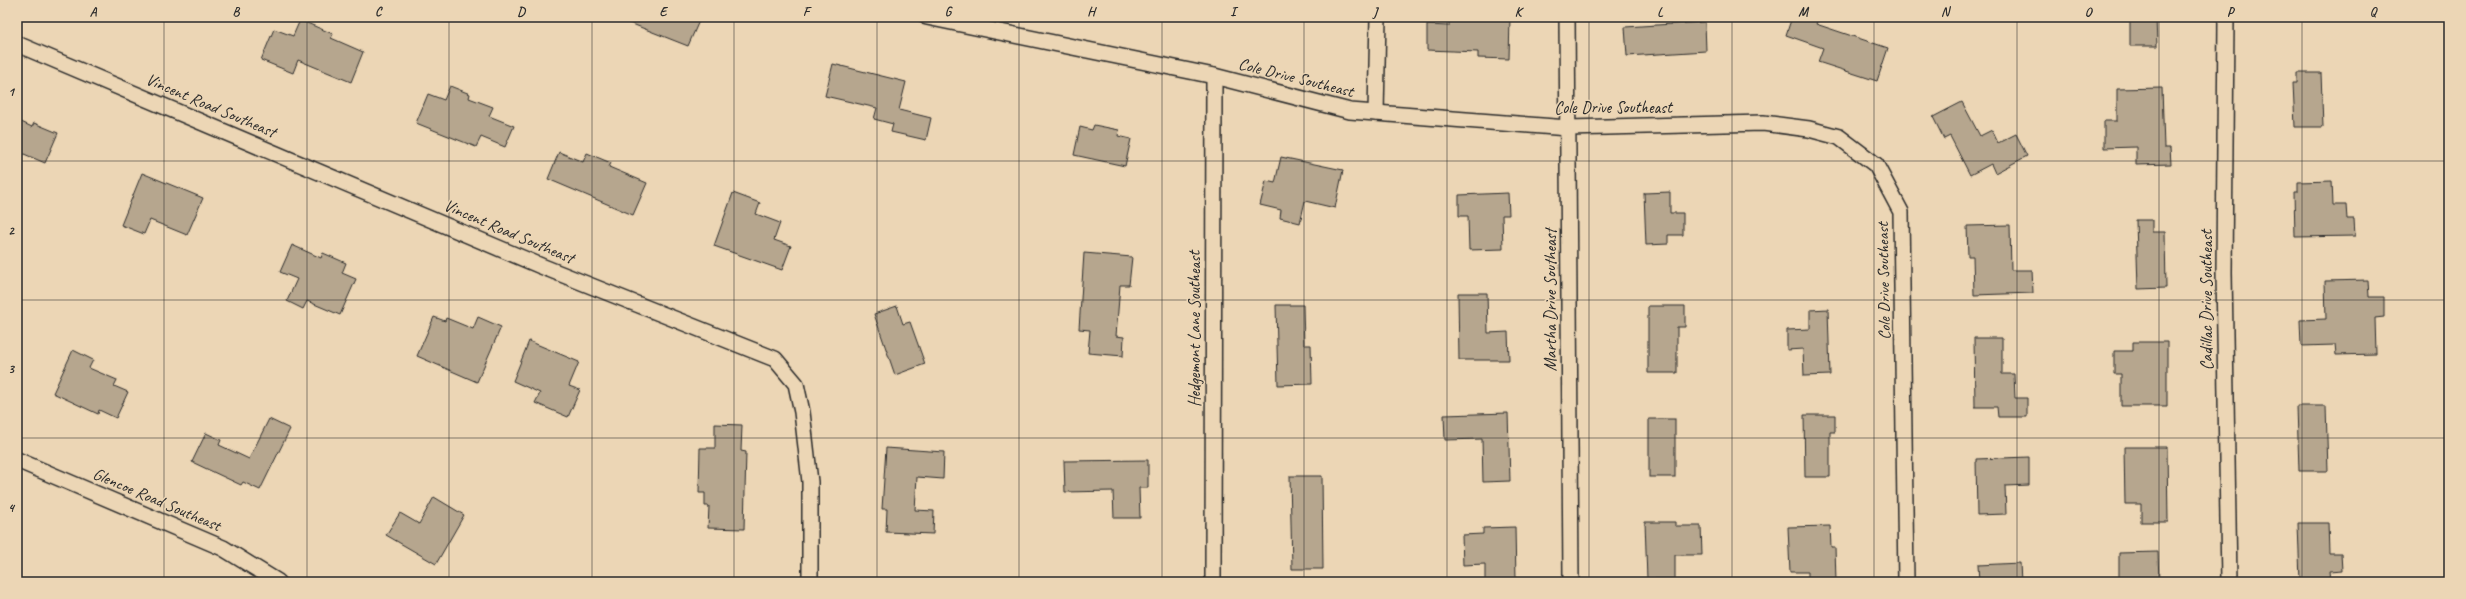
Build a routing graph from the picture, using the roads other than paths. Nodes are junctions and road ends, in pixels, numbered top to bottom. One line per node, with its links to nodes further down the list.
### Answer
1 (927, 17): 6 (street, Cole Drive Southeast)
2 (1378, 17): 7 (street)
3 (1567, 17): 8 (street, Martha Drive Southeast)
4 (2226, 17): 15 (street, Cadillac Drive Southeast)
5 (17, 44): 11 (street, Vincent Road Southeast)
6 (1214, 76): 7 (street, Cole Drive Southeast); 12 (street, Hedgemont Lane Southeast)
7 (1376, 114): 8 (street, Cole Drive Southeast)
8 (1568, 128): 13 (street, Martha Drive Southeast); 14 (street, Cole Drive Southeast)
9 (17, 460): 10 (street, Glencoe Road Southeast)
10 (278, 582)
11 (810, 582)
12 (1213, 582)
13 (1571, 582)
14 (1906, 582)
15 (2229, 582)

